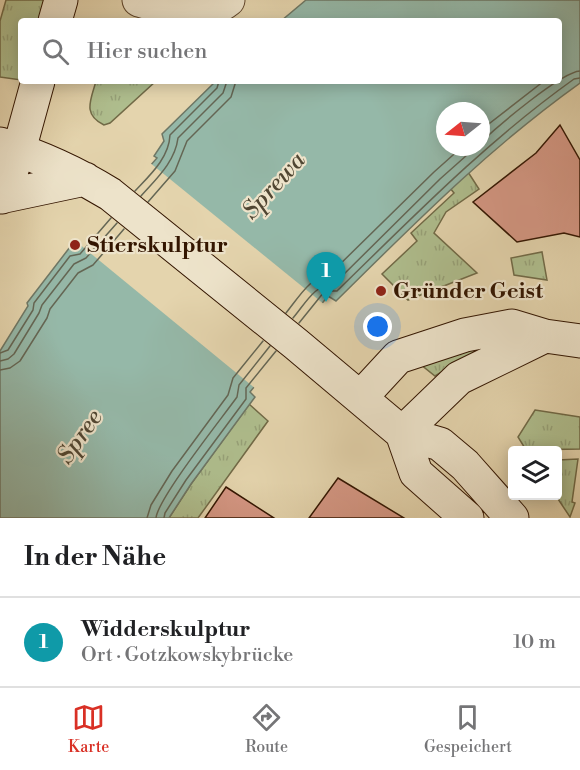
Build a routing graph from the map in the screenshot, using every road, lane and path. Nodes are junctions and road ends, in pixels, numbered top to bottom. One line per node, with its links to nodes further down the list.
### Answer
1 (61, 0): 4 (main road)
2 (139, 0): 3 (main road)
3 (228, 0)
4 (56, 18)
5 (37, 84): 6 (main road)
6 (10, 147): 7 (main road); 8 (main road)
7 (97, 186): 8 (main road); 11 (main road)
8 (1, 196)
9 (545, 336): 10 (main road); 11 (main road); 12 (main road)
10 (580, 341)
11 (360, 397): 12 (main road)
12 (402, 433): 13 (main road); 14 (main road)
13 (466, 518)
14 (512, 518)

